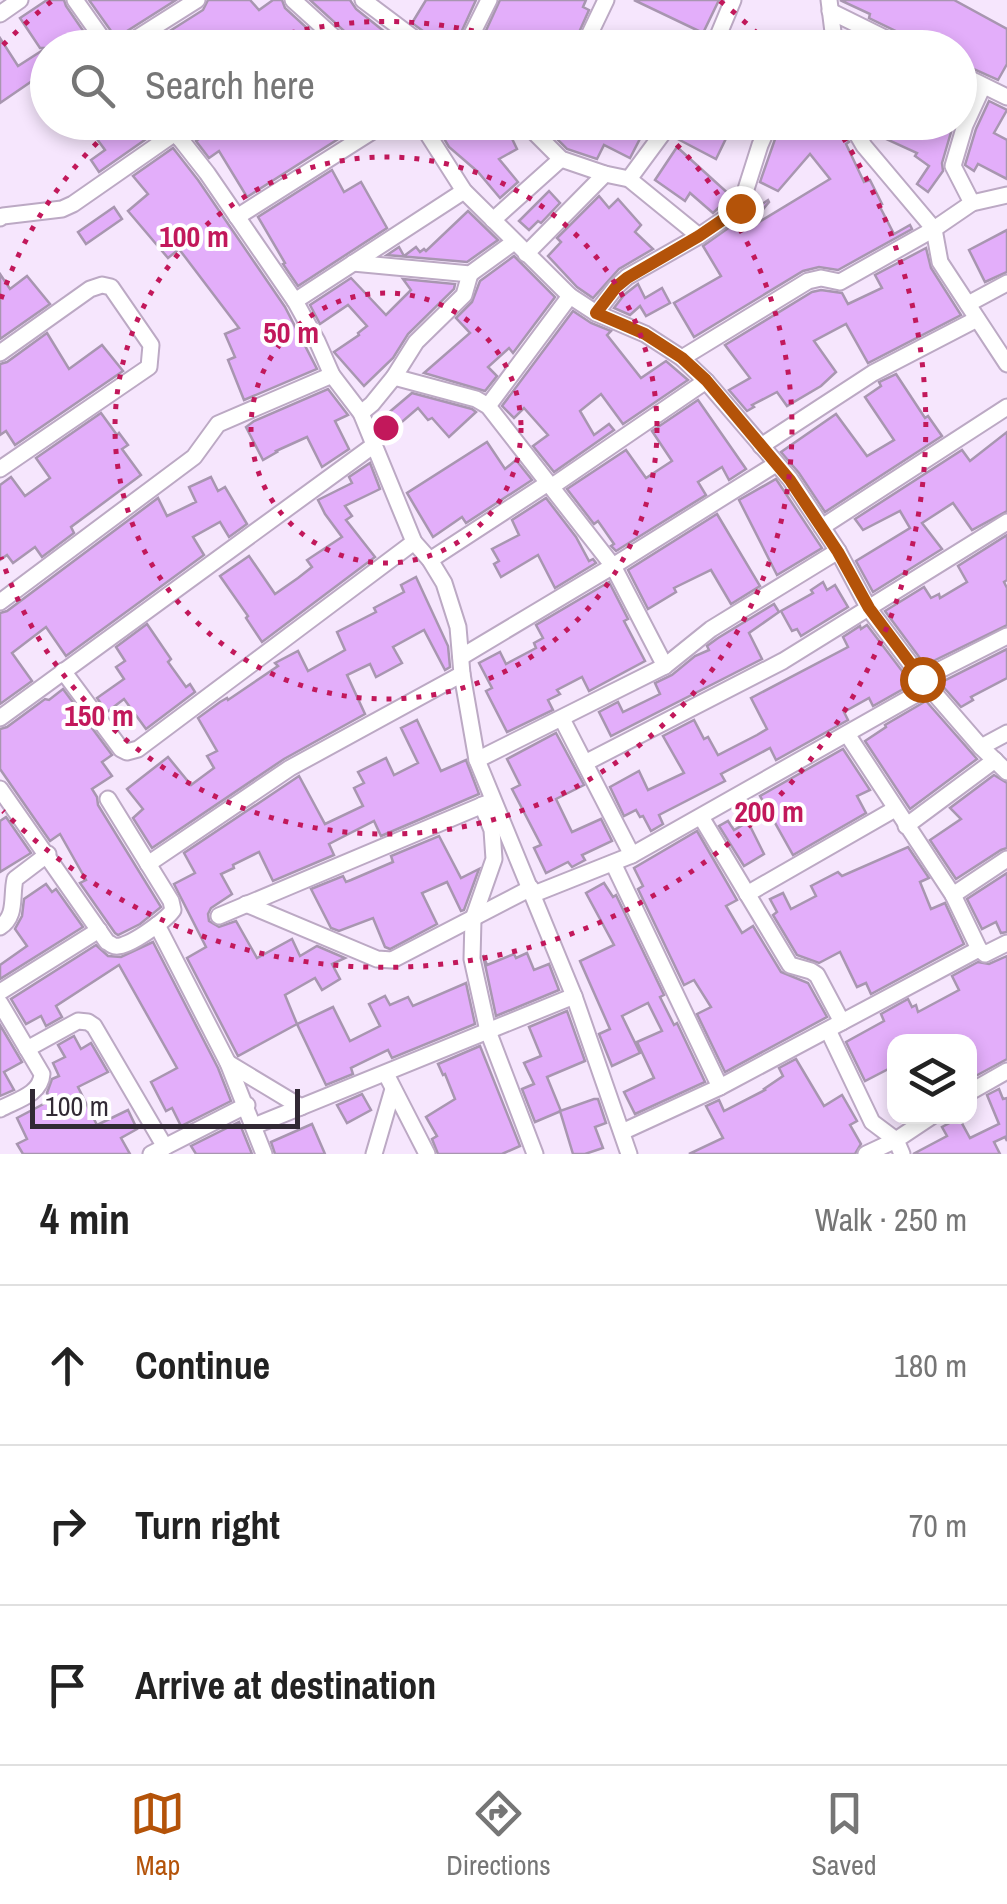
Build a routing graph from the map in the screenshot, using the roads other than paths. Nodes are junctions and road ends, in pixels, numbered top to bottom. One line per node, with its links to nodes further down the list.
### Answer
1 (20, 0): 10 (street)
2 (75, 0): 11 (street)
3 (196, 0): 12 (street)
4 (293, 0): 13 (street)
5 (365, 0): 14 (street)
6 (489, 0): 15 (street)
7 (606, 0): 16 (street)
8 (733, 0): 17 (street)
9 (829, 6): 18 (street)
10 (0, 14)
11 (96, 30)
12 (150, 30)
13 (326, 30)
14 (404, 30)
15 (474, 30)
16 (592, 30)
17 (720, 30)
18 (872, 30)
19 (977, 83): 20 (street)
20 (983, 86): 21 (street); 22 (street)
21 (1007, 97)
22 (977, 99)
23 (162, 140): 39 (street)
24 (181, 140): 38 (street)
25 (359, 140): 38 (street)
26 (431, 140): 35 (street)
27 (540, 140): 32 (street)
28 (658, 140): 34 (street)
29 (762, 140): 42 (street)
30 (860, 140): 41 (street)
31 (961, 140): 37 (street)
32 (561, 159): 33 (street); 40 (street)
33 (604, 174): 34 (street); 43 (street)
34 (629, 179): 42 (street)
35 (464, 191): 40 (street); 44 (street)
36 (1007, 194): 37 (street)
37 (972, 203): 41 (street)
38 (237, 217): 48 (street)
39 (0, 218)
40 (493, 220): 43 (street)
41 (934, 229): 49 (street); 53 (street)
42 (699, 236): 50 (street)
43 (520, 248): 45 (street); 47 (street)
44 (353, 263): 45 (street); 48 (street)
45 (470, 274): 56 (street)
46 (1007, 283): 49 (street)
47 (570, 296): 50 (street); 58 (street)
48 (295, 301): 55 (street)
49 (968, 304): 51 (street)
50 (596, 313): 53 (street)
51 (977, 319): 54 (street); 62 (street)
52 (0, 353): 63 (street)
53 (682, 358): 57 (street)
54 (1007, 364)
55 (332, 374): 60 (street); 72 (street)
56 (394, 377): 58 (street); 60 (street)
57 (706, 380): 62 (street); 65 (street)
58 (488, 406): 65 (street)
59 (1007, 407): 67 (street)
60 (361, 413): 61 (street)
61 (374, 444): 68 (street); 77 (street)
62 (760, 446): 64 (street)
63 (3, 461)
64 (776, 464): 67 (street); 71 (street)
65 (549, 485): 70 (street); 71 (street)
66 (1007, 522): 73 (street)
67 (822, 527): 69 (street)
68 (414, 542): 70 (street); 77 (street)
69 (838, 552): 73 (street); 76 (street)
70 (430, 560): 75 (street)
71 (613, 566): 75 (street); 76 (street)
72 (0, 602)
73 (869, 608): 78 (street); 85 (street)
74 (1007, 636): 78 (street)
75 (461, 665): 84 (street); 97 (street)
76 (664, 666): 80 (street)
77 (62, 672): 79 (street)
78 (926, 683): 82 (street); 83 (street)
79 (0, 718)
80 (562, 719): 84 (street); 85 (street)
81 (1007, 733): 83 (street)
82 (847, 734): 90 (street); 91 (street)
83 (981, 747): 86 (street)
84 (477, 760): 89 (street)
85 (585, 764): 94 (street)
86 (1001, 766): 92 (street)
87 (2, 797): 93 (street)
88 (108, 799): 97 (street)
89 (488, 802): 98 (street); 101 (street); 103 (street)
90 (895, 809): 92 (street); 99 (street)
91 (701, 816): 94 (street); 99 (street)
92 (906, 826): 100 (street)
93 (48, 854): 105 (street); 106 (street)
94 (632, 855): 96 (street)
95 (1007, 859): 100 (street)
96 (613, 862): 98 (street); 119 (street)
97 (148, 864): 104 (street)
98 (532, 891): 103 (street); 111 (street)
99 (747, 894): 113 (street)
100 (952, 895): 108 (street)
101 (246, 904): 102 (street); 103 (street)
102 (219, 916)
103 (473, 919): 114 (street)
104 (157, 925): 106 (street); 116 (street)
105 (0, 927)
106 (99, 930): 110 (street)
107 (1007, 944): 108 (street)
108 (978, 949): 113 (street)
109 (0, 972): 110 (street)
110 (5, 989)
111 (574, 996): 114 (street); 126 (street)
112 (0, 1003): 115 (street)
113 (835, 1026): 119 (street); 127 (street)
114 (488, 1031): 118 (street); 132 (street)
115 (27, 1049): 123 (street); 128 (street)
116 (228, 1062): 121 (street); 122 (street)
117 (1007, 1071): 120 (street)
118 (389, 1081): 122 (street); 130 (street); 131 (street)
119 (720, 1087): 126 (street)
120 (977, 1088)
121 (246, 1104): 125 (street); 128 (street)
122 (301, 1108): 125 (street)
123 (0, 1109)
124 (923, 1124): 127 (street)
125 (254, 1126): 129 (street)
126 (626, 1144): 133 (street)
127 (899, 1147): 134 (street)
128 (158, 1150)
129 (264, 1154)
130 (374, 1154)
131 (426, 1154)
132 (535, 1154)
133 (608, 1154)
134 (866, 1154)

